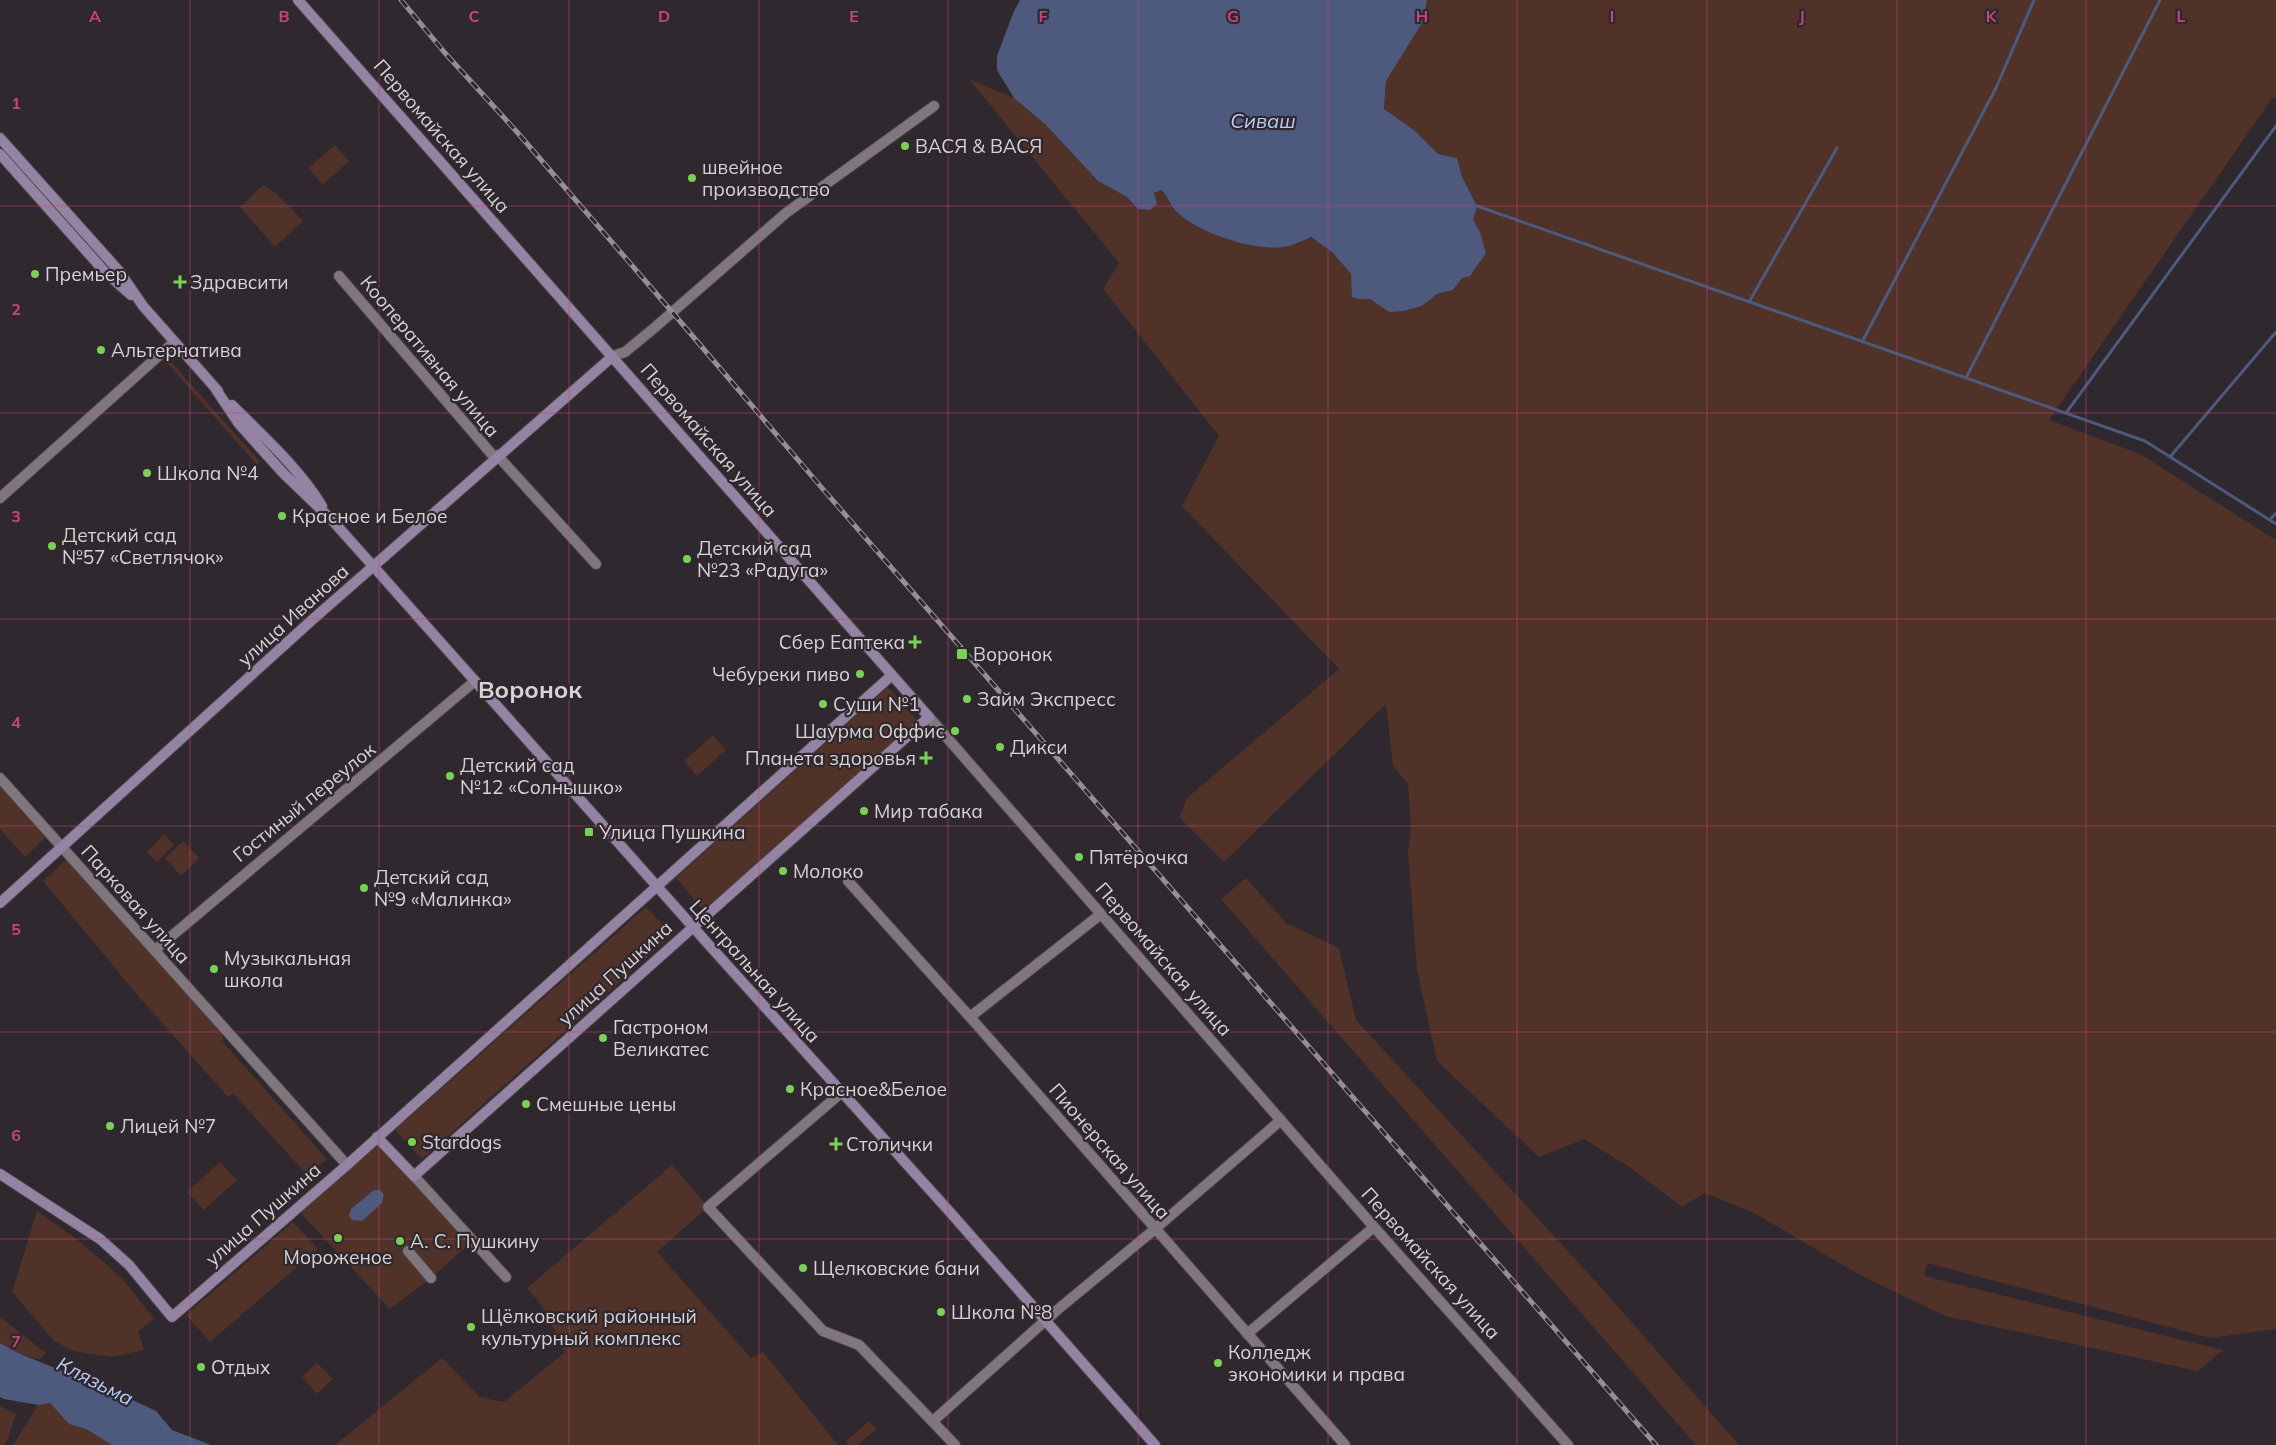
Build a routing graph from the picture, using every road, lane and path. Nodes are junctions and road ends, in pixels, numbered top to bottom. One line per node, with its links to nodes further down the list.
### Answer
1 (298, 0): 8 (street, Первомайская улица)
2 (934, 106): 8 (street)
3 (0, 138): 6 (street, Центральная улица)
4 (0, 154): 6 (street, Центральная улица)
5 (340, 276): 9 (street, Кооперативная улица)
6 (143, 306): 7 (street, Центральная улица)
7 (174, 342): 10 (street); 12 (street, Центральная улица)
8 (613, 356): 9 (street, улица Иванова); 13 (street, Первомайская улица)
9 (496, 456): 11 (street, Кооперативная улица); 12 (street, улица Иванова)
10 (0, 498)
11 (596, 564)
12 (373, 566): 14 (street, Центральная улица); 17 (street, улица Иванова)
13 (892, 675): 15 (street, Первомайская улица); 19 (street, улица Пушкина)
14 (475, 682): 19 (street, Центральная улица); 23 (street, Гостиный переулок)
15 (929, 716): 21 (street, Первомайская улица); 22 (street, улица Пушкина)
16 (0, 778): 17 (street, Парковая улица)
17 (62, 848): 20 (street, улица Иванова); 23 (street, Парковая улица)
18 (848, 881): 24 (street, Пионерская улица)
19 (657, 886): 22 (street, Центральная улица); 27 (street, улица Пушкина)
20 (0, 903)
21 (1101, 914): 24 (street); 26 (street, Первомайская улица)
22 (692, 926): 25 (street, Центральная улица); 30 (street, улица Пушкина)
23 (155, 950): 28 (street, Парковая улица)
24 (970, 1017): 32 (street, Пионерская улица)
25 (841, 1093): 36 (street, Центральная улица); 38 (street)
26 (1281, 1120): 31 (street, Первомайская улица); 32 (street)
27 (377, 1137): 28 (street, улица Пушкина); 30 (street)
28 (347, 1165): 29 (street, улица Пушкина)
29 (0, 1174)
30 (414, 1176): 34 (street)
31 (1374, 1226): 37 (street); 42 (street, Первомайская улица)
32 (1155, 1229): 36 (street); 37 (street, Пионерская улица)
33 (408, 1251): 35 (street)
34 (506, 1276)
35 (431, 1278)
36 (1045, 1320): 38 (street); 40 (street, Центральная улица)
37 (1247, 1334): 41 (street, Пионерская улица)
38 (933, 1421): 39 (street)
39 (955, 1445)
40 (1155, 1445)
41 (1345, 1445)
42 (1568, 1445)

